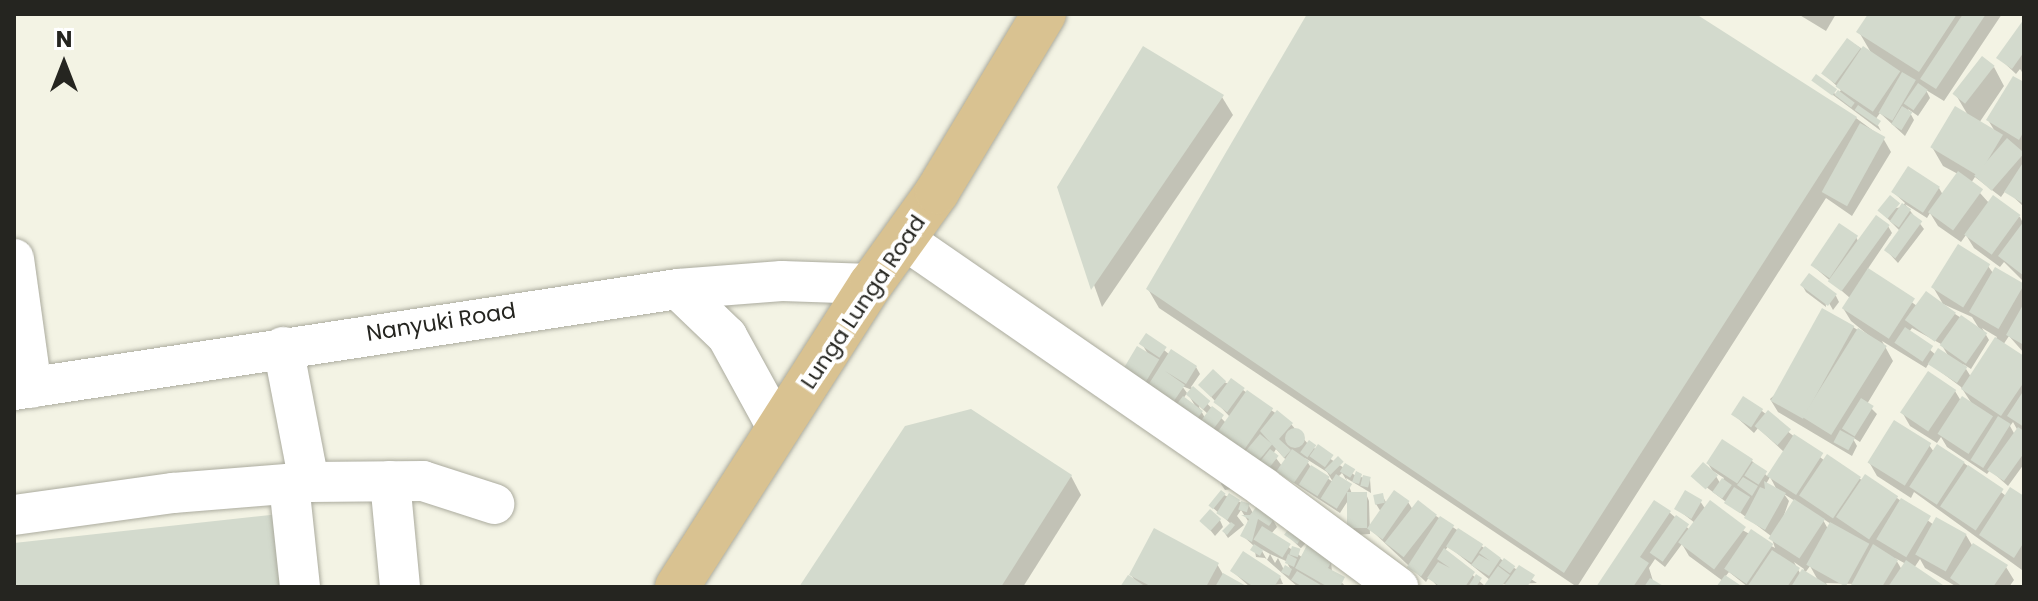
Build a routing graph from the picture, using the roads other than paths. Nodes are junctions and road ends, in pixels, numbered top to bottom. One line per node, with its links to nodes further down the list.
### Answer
1 (1044, 14): 2 (main road, Lunga Lunga Road)
2 (905, 240): 4 (main road, Lunga Lunga Road); 16 (street)
3 (14, 259): 7 (street)
4 (871, 284): 5 (street, Nanyuki Road); 8 (main road, Lunga Lunga Road)
5 (678, 289): 6 (street, Nanyuki Road); 8 (street)
6 (283, 347): 7 (street, Nanyuki Road); 10 (street)
7 (23, 389)
8 (778, 429): 15 (main road, Lunga Lunga Road)
9 (390, 481): 10 (street); 11 (street); 14 (street)
10 (299, 483): 12 (street); 13 (street)
11 (494, 504)
12 (14, 515)
13 (300, 587)
14 (400, 587)
15 (677, 587)
16 (1398, 587)

